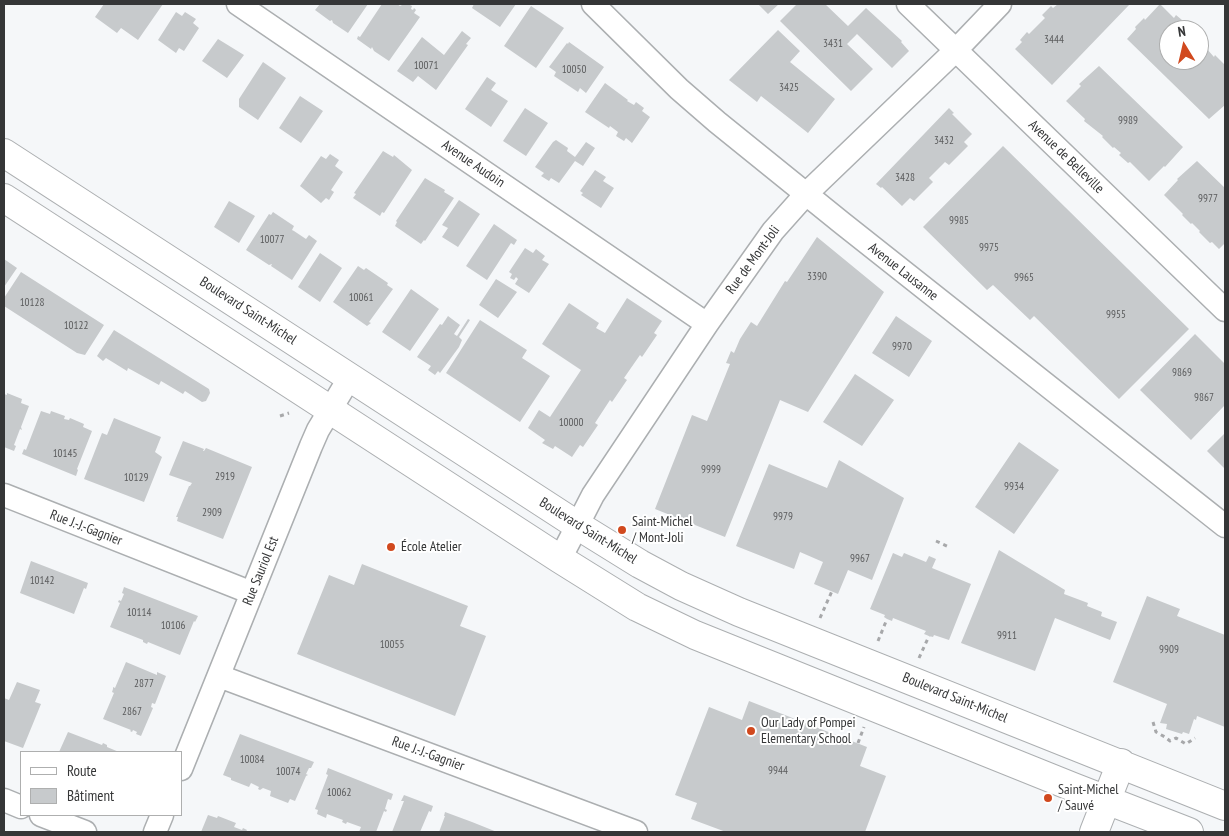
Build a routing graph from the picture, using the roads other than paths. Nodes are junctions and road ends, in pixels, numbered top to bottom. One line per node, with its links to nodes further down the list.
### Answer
1 (238, 4): 10 (street, Avenue Audoin)
2 (593, 4): 7 (street, Avenue Lausanne)
3 (908, 4): 5 (street, Avenue de Belleville)
4 (1000, 4): 5 (street, Rue de Mont-Joli)
5 (956, 50): 7 (street, Rue de Mont-Joli); 9 (street, Avenue de Belleville)
6 (4, 153): 11 (main road, Boulevard Saint-Michel)
7 (806, 194): 10 (street, Rue de Mont-Joli); 15 (street, Avenue Lausanne)
8 (4, 198): 12 (main road)
9 (1225, 310)
10 (707, 324): 14 (street, Rue de Mont-Joli)
11 (350, 377): 12 (street, Rue Sauriol Est); 14 (main road, Boulevard Saint-Michel)
12 (330, 410): 16 (main road); 17 (street, Rue Sauriol Est)
13 (4, 495): 17 (street, Rue J.-J.-Gagnier)
14 (577, 525): 16 (street, Rue de Mont-Joli); 19 (main road, Boulevard Saint-Michel)
15 (1225, 526)
16 (560, 559): 22 (main road)
17 (252, 593): 18 (street, Rue Sauriol Est)
18 (219, 676): 20 (street, Rue Sauriol Est); 29 (street, Rue J.-J.-Gagnier)
19 (1121, 764): 22 (main road); 23 (main road, Boulevard Saint-Michel)
20 (182, 767)
21 (4, 800): 24 (street)
22 (1106, 800): 30 (main road); 31 (main road)
23 (1225, 806)
24 (20, 807)
25 (44, 816): 27 (street)
26 (162, 816): 28 (street)
27 (85, 832)
28 (155, 832)
29 (636, 832)
30 (1094, 832)
31 (1189, 832)

